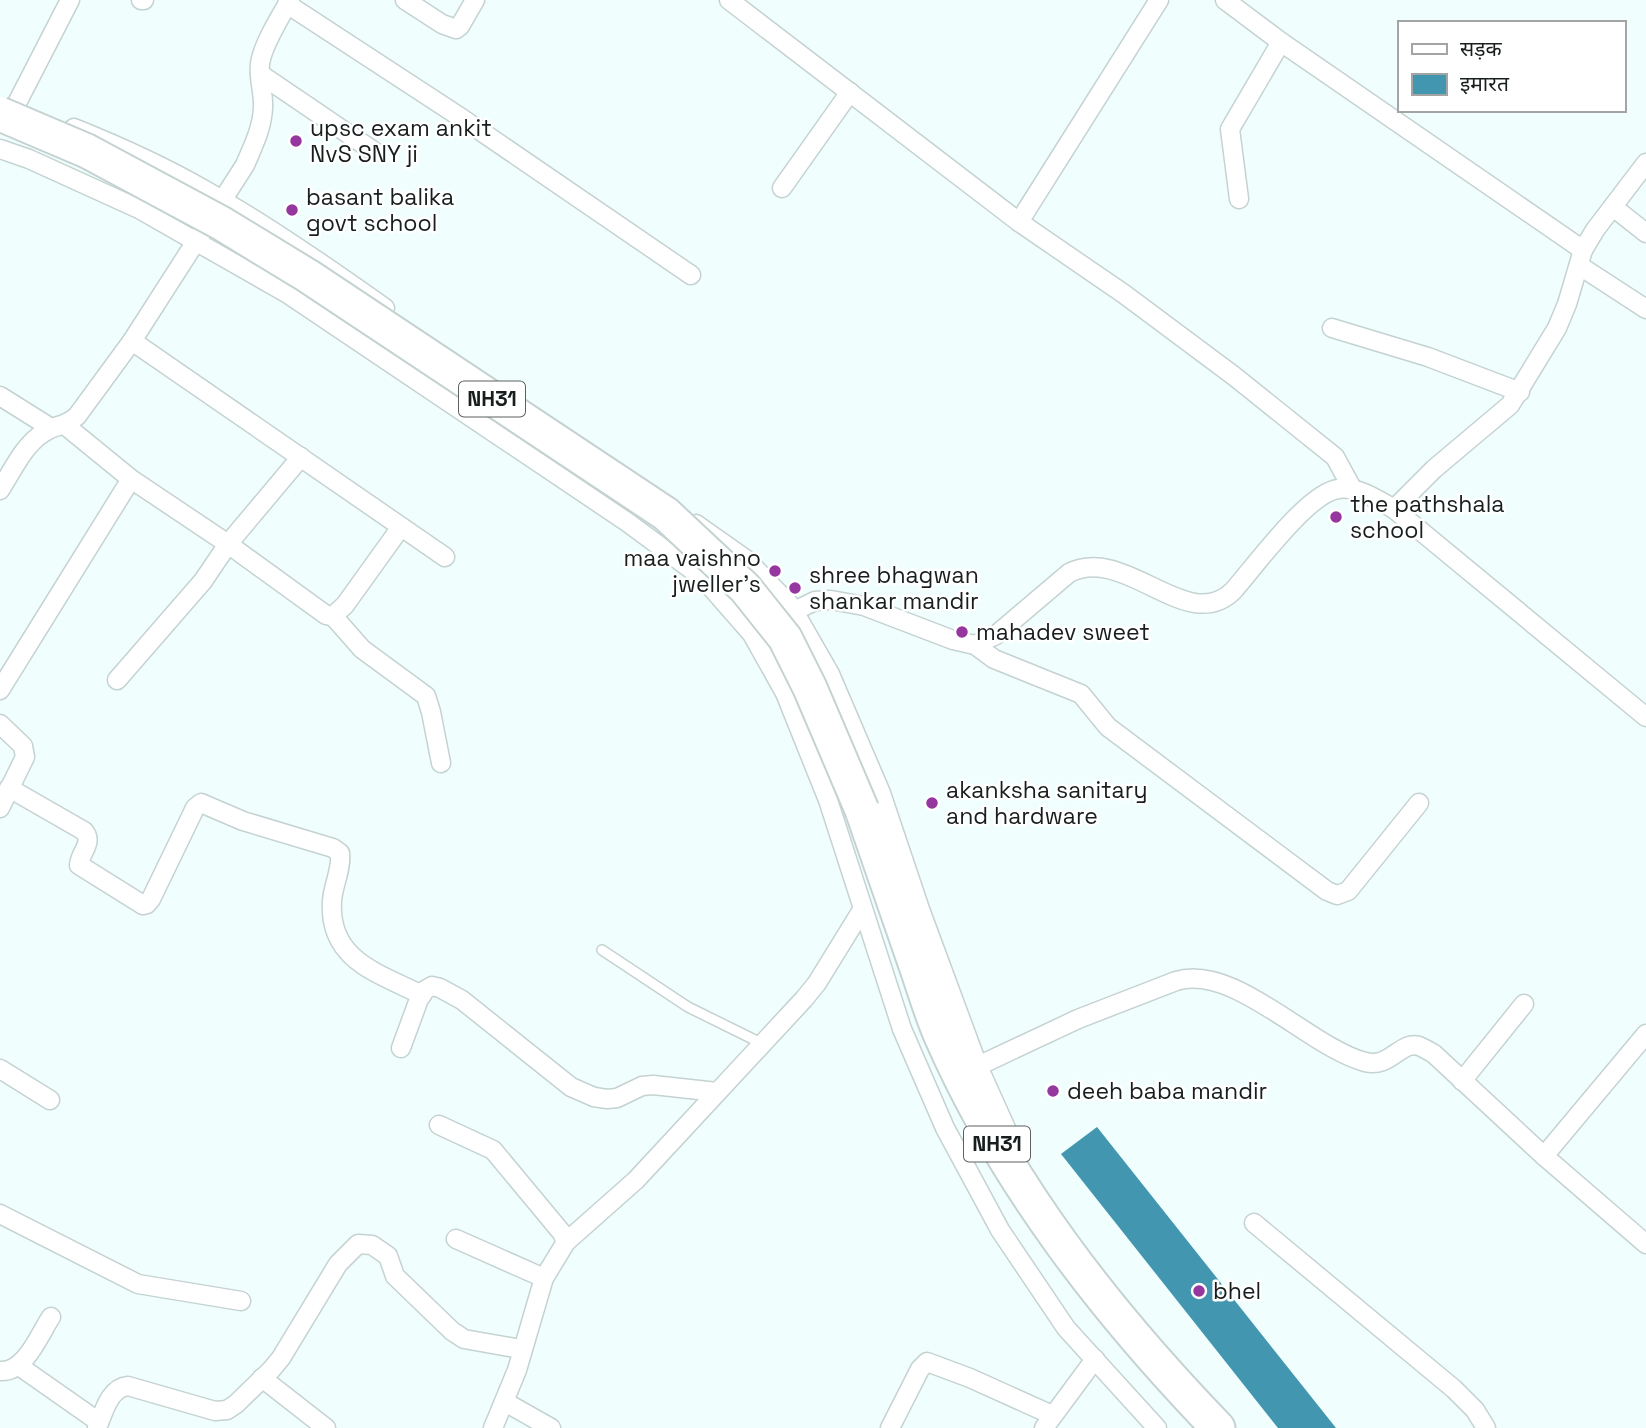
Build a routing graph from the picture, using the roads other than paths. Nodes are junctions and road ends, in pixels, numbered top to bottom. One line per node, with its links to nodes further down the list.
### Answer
1 (70, 0): 11 (street)
2 (405, 0): 3 (street)
3 (475, 0)
4 (729, 0): 10 (street)
5 (1159, 0): 20 (street)
6 (1225, 0): 8 (street)
7 (288, 2): 9 (street); 24 (street)
8 (1281, 42): 17 (street); 23 (street)
9 (260, 74): 14 (street); 18 (street)
10 (850, 92): 16 (street); 20 (street)
11 (6, 105): 18 (street); 51 (highway, NH31, bridge)
12 (0, 134): 51 (highway, NH31)
13 (0, 149): 22 (street)
14 (375, 152)
15 (1646, 163): 19 (street)
16 (782, 188)
17 (1239, 199)
18 (222, 201): 22 (street); 39 (street)
19 (1613, 207): 21 (street); 23 (street)
20 (1019, 222): 34 (street)
21 (1646, 233)
22 (196, 240): 27 (street); 41 (street)
23 (1582, 258): 25 (street); 28 (street)
24 (691, 275)
25 (1646, 309)
26 (1332, 328): 28 (street)
27 (132, 341): 30 (street); 31 (street)
28 (1520, 392): 35 (street)
29 (0, 396): 30 (street)
30 (59, 427): 32 (street); 33 (street)
31 (301, 457): 36 (street); 37 (street)
32 (131, 479): 37 (street); 44 (street)
33 (0, 490)
34 (1353, 490): 35 (street); 42 (street)
35 (1394, 509): 45 (street)
36 (401, 527): 38 (street); 40 (street)
37 (228, 544): 40 (street); 43 (street)
38 (445, 557)
39 (794, 611): 41 (street); 42 (street); 59 (street)
40 (333, 616): 47 (street)
41 (752, 634): 52 (street)
42 (975, 645): 49 (street)
43 (117, 680)
44 (0, 690)
45 (1646, 717)
46 (0, 724): 48 (street)
47 (441, 763)
48 (9, 788): 50 (street); 54 (street)
49 (1419, 803)
50 (0, 808)
51 (854, 816): 87 (highway, NH31); 88 (highway, NH31)
52 (862, 910): 57 (street); 75 (street)
53 (602, 950): 57 (lane)
54 (422, 995): 58 (street); 62 (street)
55 (1524, 1004): 61 (street)
56 (1646, 1034): 65 (street)
57 (763, 1044): 62 (street)
58 (401, 1048)
59 (978, 1066): 61 (street); 89 (street)
60 (0, 1069): 63 (street)
61 (1462, 1081): 65 (street)
62 (717, 1092): 69 (street)
63 (50, 1100)
64 (439, 1125): 69 (street)
65 (1544, 1156): 70 (street)
66 (0, 1214): 72 (street)
67 (1254, 1223): 90 (street)
68 (456, 1239): 71 (street)
69 (566, 1242): 71 (street)
70 (1646, 1244)
71 (544, 1278): 74 (street)
72 (241, 1301)
73 (51, 1317): 76 (street)
74 (521, 1349): 78 (street); 79 (street)
75 (1095, 1359): 80 (street); 86 (street)
76 (19, 1366): 77 (street); 81 (street)
77 (0, 1371)
78 (262, 1378): 81 (street); 82 (street)
79 (505, 1402): 83 (street); 84 (street)
80 (1048, 1421): 85 (street)
81 (98, 1425)
82 (326, 1428)
83 (493, 1428)
84 (551, 1428)
85 (890, 1428)
86 (1157, 1428)
87 (1186, 1428)
88 (1218, 1428)
89 (1233, 1428)
90 (1486, 1428)

